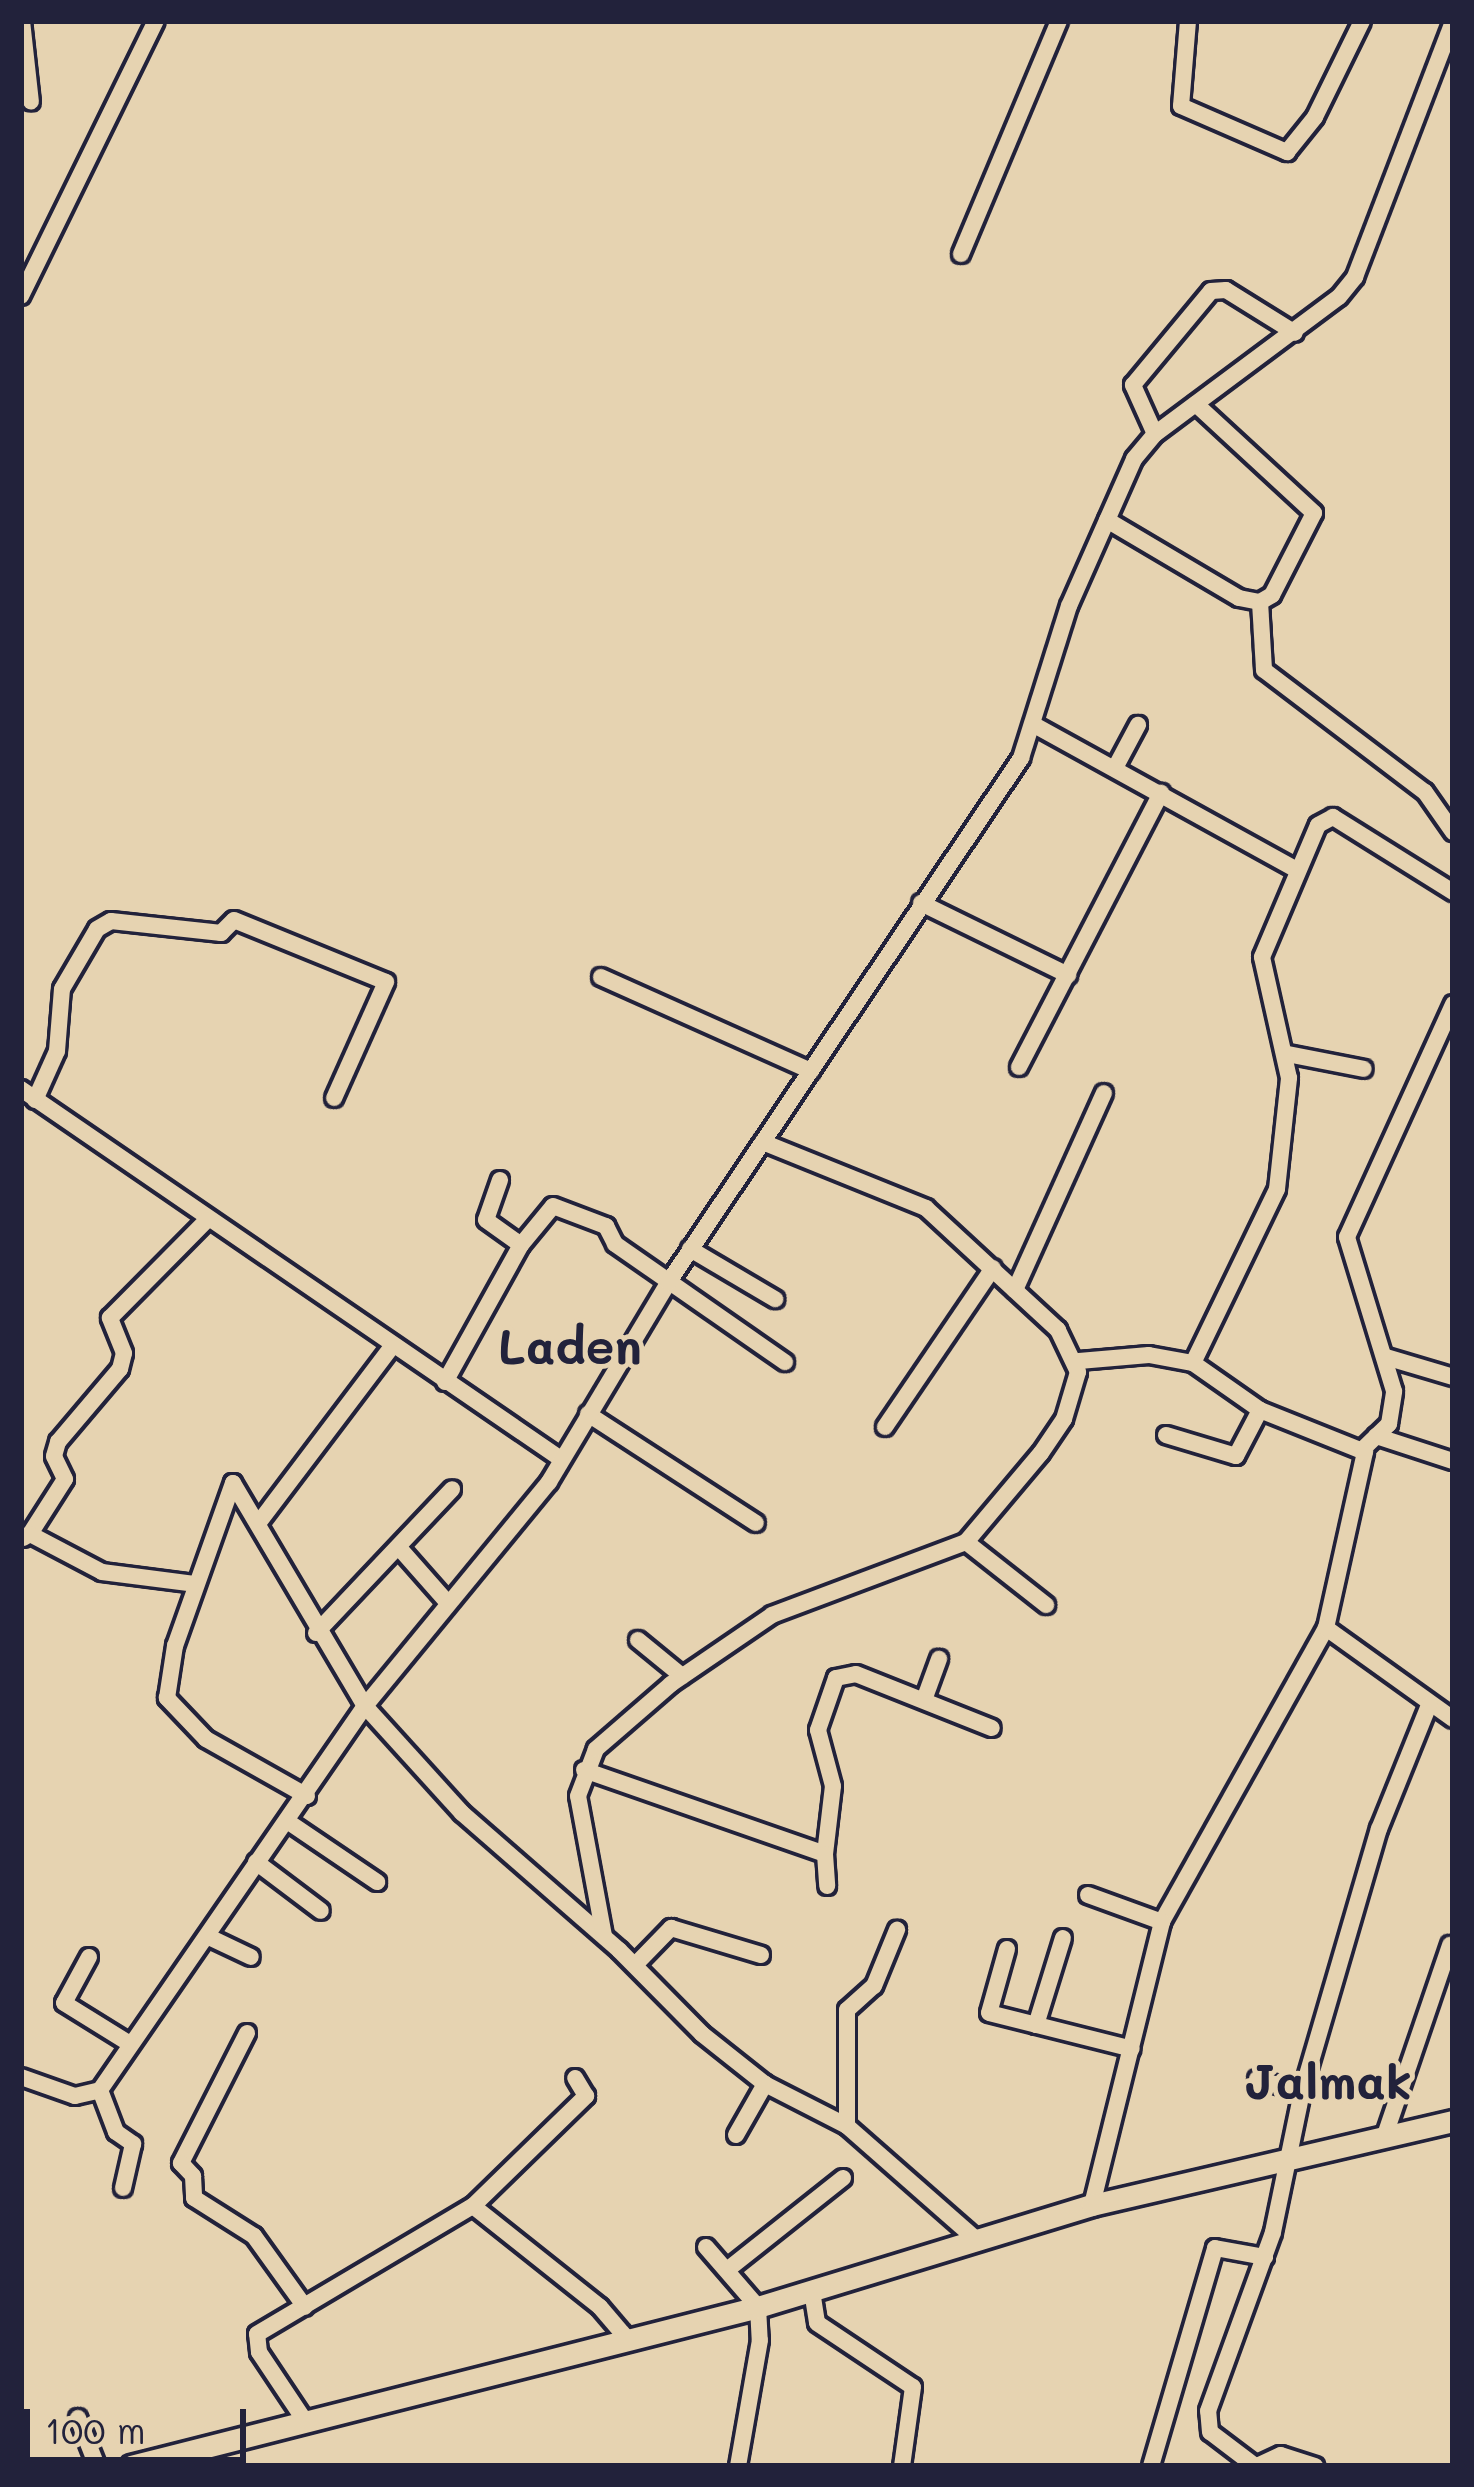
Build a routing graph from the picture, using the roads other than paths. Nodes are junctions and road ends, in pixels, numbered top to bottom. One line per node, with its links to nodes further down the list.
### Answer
1 (22, 21): 7 (street)
2 (156, 21): 9 (street)
3 (1059, 21): 8 (street)
4 (1188, 21): 5 (street)
5 (1362, 21)
6 (1453, 22): 10 (street)
7 (31, 102)
8 (961, 254)
9 (21, 296)
10 (1295, 333): 11 (street); 12 (street)
11 (1196, 404): 12 (street); 14 (street)
12 (1155, 434): 13 (street)
13 (1107, 520): 14 (street); 16 (street)
14 (1260, 602): 19 (street)
15 (1138, 725): 17 (street)
16 (1036, 726): 17 (street); 22 (street)
17 (1115, 768): 18 (street)
18 (1161, 793): 20 (street); 23 (street)
19 (1453, 832)
20 (1297, 870): 21 (street); 26 (street)
21 (1453, 892)
22 (921, 903): 23 (street); 29 (street)
23 (1068, 975): 27 (street)
24 (601, 977): 29 (street)
25 (1453, 1004): 43 (street)
26 (1287, 1054): 28 (street); 46 (street)
27 (1019, 1066)
28 (1364, 1069)
29 (811, 1071): 33 (street)
30 (1104, 1093): 40 (street)
31 (28, 1095): 32 (street); 35 (street)
32 (334, 1099)
33 (764, 1142): 37 (street); 38 (street)
34 (500, 1180): 36 (street)
35 (207, 1220): 42 (street); 59 (street)
36 (521, 1245): 39 (street); 48 (street)
37 (690, 1249): 39 (street); 41 (street)
38 (993, 1268): 40 (street); 51 (street)
39 (668, 1283): 45 (street); 50 (street)
40 (1015, 1290): 44 (street)
41 (775, 1299)
42 (391, 1348): 48 (street); 57 (street)
43 (1386, 1357): 47 (street); 53 (street)
44 (1078, 1361): 46 (street); 60 (street)
45 (785, 1362)
46 (1192, 1363): 49 (street)
47 (1453, 1377)
48 (446, 1382): 54 (street)
49 (1260, 1410): 52 (street); 53 (street)
50 (588, 1414): 54 (street); 58 (street)
51 (886, 1427)
52 (1166, 1435)
53 (1370, 1442): 55 (street); 65 (street)
54 (561, 1459): 63 (street)
55 (1453, 1461)
56 (452, 1489): 61 (street)
57 (260, 1521): 62 (street); 66 (street)
58 (756, 1523)
59 (25, 1536): 62 (street)
60 (966, 1542): 64 (street); 69 (street)
61 (402, 1551): 63 (street); 66 (street)
62 (196, 1584): 76 (street)
63 (447, 1602): 72 (street)
64 (1046, 1605)
65 (1325, 1628): 71 (street); 84 (street)
66 (316, 1634): 72 (street)
67 (638, 1640): 69 (street)
68 (939, 1659): 70 (street)
69 (682, 1676): 75 (street)
70 (923, 1700): 74 (street); 78 (street)
71 (1429, 1705): 73 (street); 105 (street)
72 (365, 1706): 76 (street); 86 (street)
73 (1453, 1719)
74 (992, 1728)
75 (584, 1770): 78 (street); 86 (street)
76 (307, 1796): 77 (street)
77 (287, 1821): 79 (street); 80 (street)
78 (825, 1854): 81 (street)
79 (256, 1862): 83 (street); 87 (street)
80 (377, 1882)
81 (827, 1886)
82 (1088, 1894): 84 (street)
83 (321, 1911)
84 (1162, 1922): 99 (street)
85 (897, 1930): 107 (street)
86 (604, 1937): 94 (street)
87 (211, 1938): 93 (street); 98 (street)
88 (1063, 1938): 96 (street)
89 (1450, 1945): 95 (street)
90 (1007, 1949): 96 (street)
91 (761, 1955): 94 (street)
92 (89, 1957): 98 (street)
93 (250, 1958)
94 (635, 1965): 103 (street)
95 (1444, 1995): 109 (street)
96 (1036, 2025): 99 (street)
97 (247, 2032): 120 (street)
98 (127, 2042): 104 (street)
99 (1132, 2049): 113 (street)
100 (21, 2077): 104 (street)
101 (575, 2078): 114 (street)
102 (1258, 2079): 105 (street)
103 (766, 2084): 107 (street); 108 (street)
104 (100, 2090): 112 (street)
105 (1302, 2092): 110 (street)
106 (1453, 2121): 109 (main road)
107 (847, 2126): 115 (street)
108 (736, 2135)
109 (1385, 2135): 110 (main road)
110 (1292, 2154): 113 (main road); 117 (street)
111 (843, 2178): 118 (street)
112 (123, 2188)
113 (1092, 2205): 115 (main road)
114 (473, 2206): 120 (street); 122 (street)
115 (978, 2241): 119 (main road)
116 (706, 2247): 118 (street)
117 (1265, 2257): 129 (street); 130 (street)
118 (727, 2270): 121 (street)
119 (812, 2291): 121 (main road); 128 (street)
120 (305, 2306): 124 (street)
121 (758, 2307): 122 (main road); 127 (street)
122 (629, 2341): 124 (main road)
123 (78, 2419): 125 (street)
124 (305, 2421): 126 (main road)
125 (97, 2466)
126 (131, 2466)
127 (738, 2466)
128 (902, 2466)
129 (1151, 2466)
130 (1256, 2466): 131 (street)
131 (1315, 2466)

